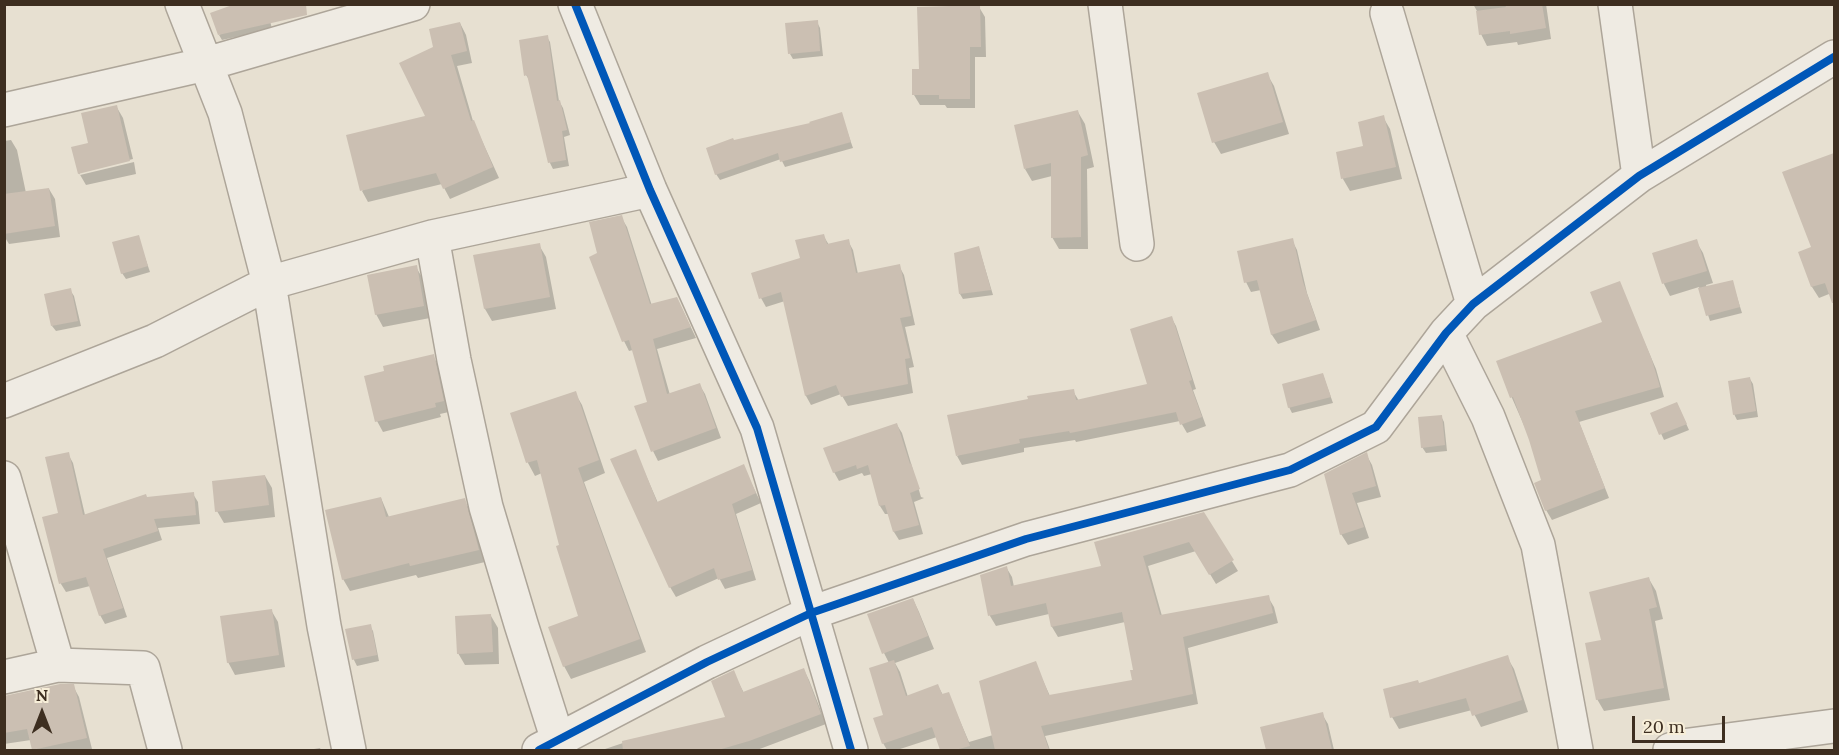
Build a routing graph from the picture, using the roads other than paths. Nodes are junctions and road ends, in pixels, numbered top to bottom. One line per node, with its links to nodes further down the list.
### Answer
1 (182, 4): 8 (street)
2 (413, 4): 8 (street)
3 (574, 4): 11 (street)
4 (1105, 4): 13 (street)
5 (1615, 4): 10 (street)
6 (1387, 13): 15 (street)
7 (1834, 57): 10 (street)
8 (206, 64): 9 (street); 14 (street)
9 (4, 110)
10 (1639, 176): 15 (street)
11 (650, 190): 12 (street); 19 (street)
12 (432, 237): 14 (street); 23 (street)
13 (1137, 244)
14 (269, 283): 17 (street); 25 (street)
15 (1473, 304): 16 (street)
16 (1446, 333): 19 (street); 27 (street)
17 (4, 401)
18 (4, 478): 20 (street)
19 (811, 613): 23 (street); 26 (street)
20 (58, 664): 21 (street); 24 (street)
21 (4, 676)
22 (1834, 726): 28 (street)
23 (552, 747)
24 (165, 750)
25 (350, 750)
26 (851, 750)
27 (1576, 750)
28 (1670, 750)

